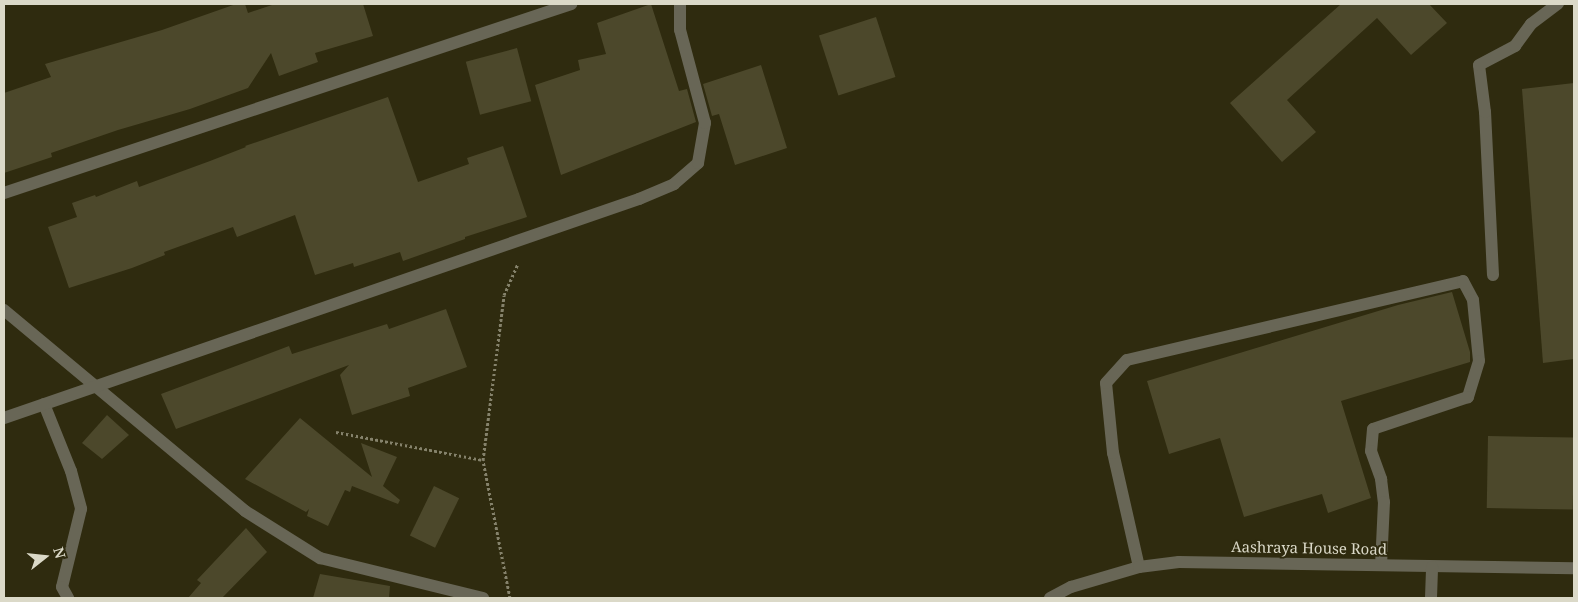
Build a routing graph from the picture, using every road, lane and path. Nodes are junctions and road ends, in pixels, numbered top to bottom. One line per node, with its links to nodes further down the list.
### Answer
1 (571, 4): 4 (street)
2 (680, 4): 5 (street)
3 (1558, 4): 6 (street)
4 (4, 194)
5 (531, 236): 8 (street); 12 (path)
6 (1493, 276)
7 (4, 310): 8 (street)
8 (95, 386): 9 (street); 18 (street)
9 (44, 404): 10 (street); 17 (street)
10 (4, 418)
11 (336, 432): 12 (path)
12 (482, 460): 19 (path)
13 (1381, 565): 14 (street, Aashraya House Road); 14 (street); 15 (street, Aashraya House Road)
14 (1139, 566): 20 (street, Aashraya House Road)
15 (1432, 567): 16 (street, Aashraya House Road); 21 (street)
16 (1574, 568)
17 (68, 598)
18 (483, 598)
19 (510, 598)
20 (1050, 598)
21 (1431, 598)

